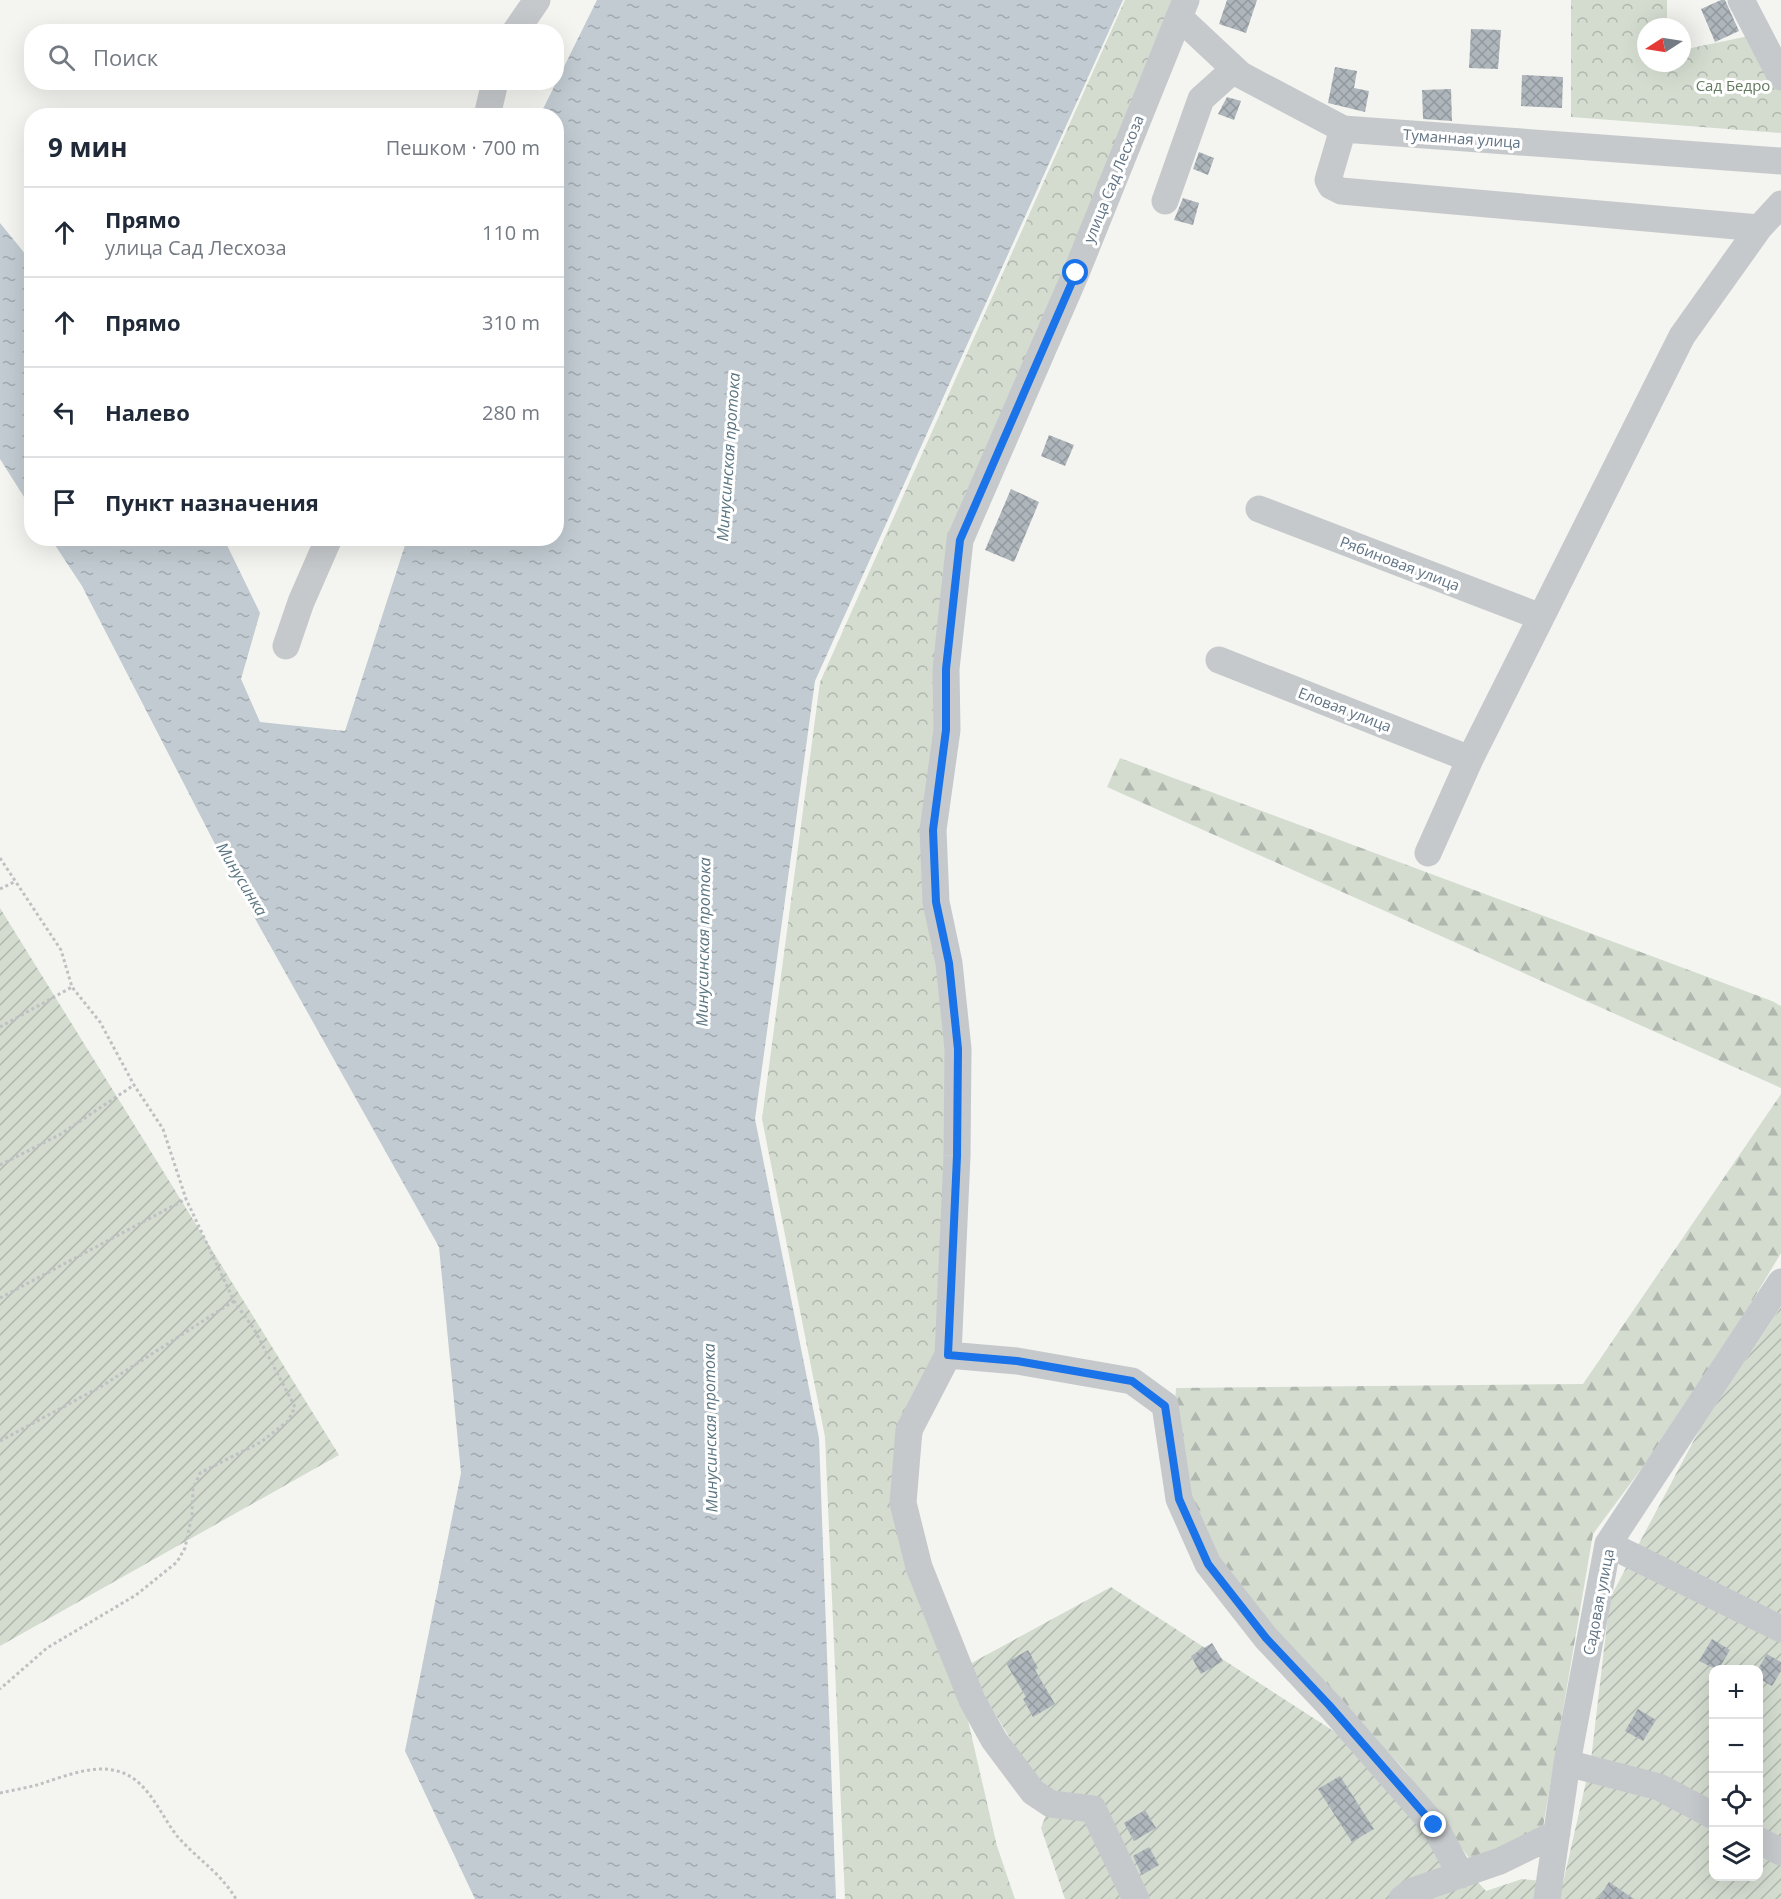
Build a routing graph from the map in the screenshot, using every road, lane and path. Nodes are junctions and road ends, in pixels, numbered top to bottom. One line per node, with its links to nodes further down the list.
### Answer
1 (537, 0): 4 (street)
2 (1741, 0): 6 (street)
3 (1182, 8): 5 (street, Туманная улица); 32 (street, улица Сад Лесхоза)
4 (520, 24)
5 (1238, 73): 9 (street, Туманная улица); 11 (street)
6 (1781, 76)
7 (493, 90): 8 (street)
8 (489, 108)
9 (1343, 129): 10 (street, Туманная улица); 13 (street)
10 (1781, 161)
11 (1165, 201)
12 (1781, 204): 13 (street)
13 (1759, 228): 16 (street)
14 (1259, 509): 16 (street, Рябиновая улица)
15 (326, 546): 17 (street)
16 (1541, 617): 19 (street)
17 (286, 646)
18 (1219, 660): 19 (street, Еловая улица)
19 (1470, 759): 20 (street)
20 (1428, 853)
21 (0, 858): 22 (path)
22 (16, 881): 23 (path); 24 (path)
23 (0, 889)
24 (72, 987): 25 (path); 26 (path)
25 (0, 1027)
26 (134, 1085): 27 (path); 28 (path)
27 (0, 1165)
28 (186, 1199): 30 (path); 31 (path)
29 (1781, 1282): 34 (street, Садовая улица)
30 (0, 1298)
31 (234, 1301): 33 (path); 36 (path)
32 (948, 1355): 43 (street); 45 (street)
33 (0, 1441)
34 (1608, 1544): 35 (street); 37 (street, Садовая улица)
35 (1781, 1629)
36 (0, 1689)
37 (1567, 1763): 39 (street); 40 (street, Садовая улица)
38 (0, 1793): 44 (path)
39 (1709, 1814)
40 (1557, 1833): 43 (street); 47 (street, Садовая улица)
41 (1763, 1843): 42 (street)
42 (1781, 1852)
43 (1461, 1875): 46 (street)
44 (236, 1899)
45 (1136, 1899)
46 (1402, 1899)
47 (1547, 1899)

